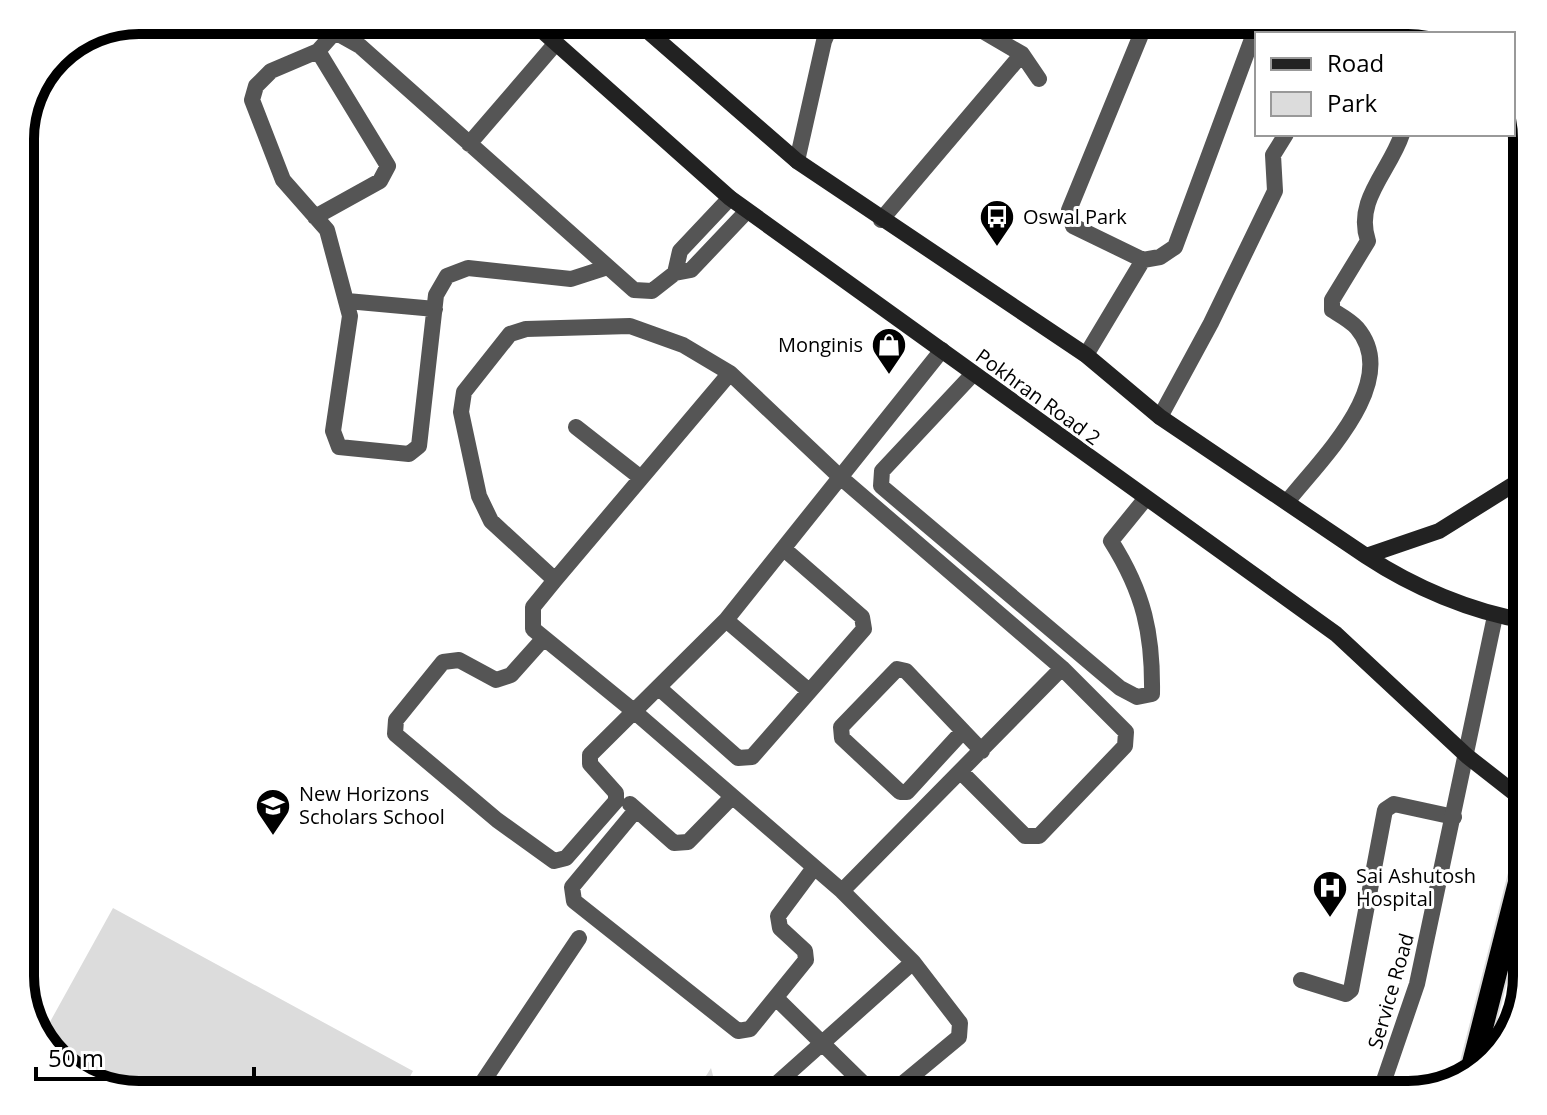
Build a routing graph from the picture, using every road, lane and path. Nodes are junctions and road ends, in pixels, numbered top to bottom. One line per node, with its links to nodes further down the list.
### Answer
1 (326, 34): 10 (street)
2 (342, 34): 15 (street)
3 (546, 34): 9 (main road, Pokhran Road 2)
4 (651, 34): 16 (main road)
5 (827, 34): 16 (street)
6 (988, 34): 11 (street)
7 (1141, 34): 21 (street)
8 (1254, 34): 21 (street)
9 (556, 43): 15 (street); 17 (main road, Pokhran Road 2)
10 (318, 51): 19 (street); 19 (street)
11 (1022, 54): 12 (street); 20 (street)
12 (1039, 79)
13 (1285, 136): 30 (street)
14 (1401, 136): 36 (street)
15 (469, 144): 22 (street)
16 (797, 161): 20 (main road)
17 (730, 198): 18 (main road, Pokhran Road 2); 23 (street)
18 (747, 211): 23 (street); 26 (main road, Pokhran Road 2)
19 (315, 217): 24 (street)
20 (881, 220): 27 (main road)
21 (1143, 260): 27 (street)
22 (605, 268): 23 (street); 25 (street)
23 (675, 273)
24 (347, 301): 25 (street); 25 (street)
25 (435, 309)
26 (942, 350): 29 (main road, Pokhran Road 2); 32 (street)
27 (1086, 355): 30 (main road)
28 (730, 373): 32 (street); 33 (street); 39 (street)
29 (972, 375): 35 (main road, Pokhran Road 2); 35 (street)
30 (1160, 417): 36 (main road)
31 (576, 427): 33 (street)
32 (839, 476): 37 (street); 44 (street)
33 (641, 478): 39 (street)
34 (1513, 485): 38 (main road)
35 (1146, 498): 50 (main road, Pokhran Road 2)
36 (1287, 502): 38 (main road)
37 (784, 549): 42 (street); 46 (street)
38 (1366, 556): 40 (main road)
39 (555, 580): 43 (street)
40 (1495, 616): 41 (main road); 50 (street, Service Road)
41 (1513, 619)
42 (726, 620): 45 (street); 46 (street)
43 (544, 638): 47 (street); 53 (street)
44 (1062, 668): 49 (street); 51 (street)
45 (659, 688): 46 (street); 47 (street)
46 (809, 691)
47 (636, 713): 53 (street); 54 (street)
48 (963, 731): 48 (street); 49 (street)
49 (982, 751): 51 (street)
50 (1467, 756): 52 (main road, Pokhran Road 2); 56 (street, Service Road)
51 (961, 772): 58 (street)
52 (1513, 792)
53 (616, 793): 55 (street)
54 (731, 798): 55 (street); 57 (street)
55 (636, 810): 63 (street)
56 (1454, 817): 62 (street); 70 (street, Service Road)
57 (813, 869): 58 (street); 63 (street)
58 (842, 891): 61 (street)
59 (1513, 906): 65 (highway)
60 (579, 938): 66 (street)
61 (913, 962): 64 (street); 69 (street)
62 (1301, 980)
63 (776, 998): 64 (street)
64 (820, 1041): 67 (street); 68 (street)
65 (1475, 1057)
66 (483, 1081)
67 (779, 1081)
68 (861, 1081)
69 (906, 1081)
70 (1384, 1081)

